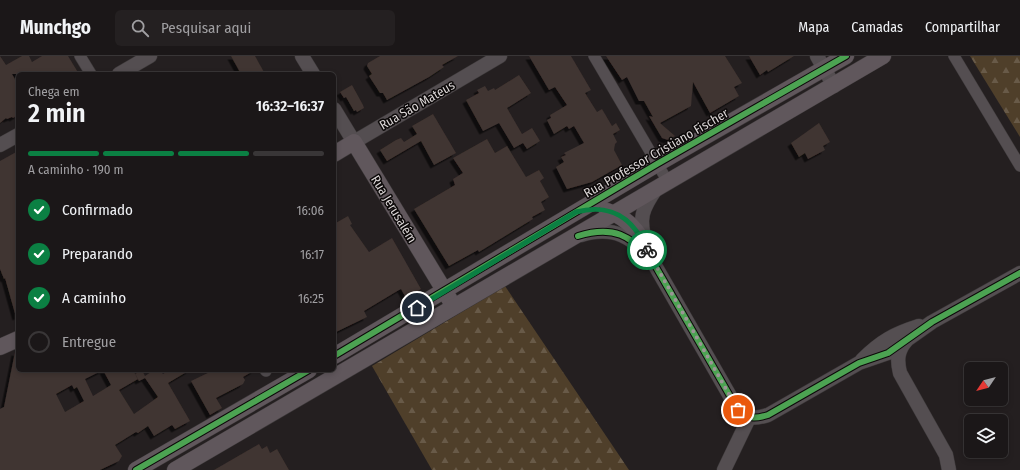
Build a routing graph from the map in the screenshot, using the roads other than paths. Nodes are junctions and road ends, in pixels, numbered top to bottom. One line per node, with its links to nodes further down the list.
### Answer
1 (80, 56): 10 (street)
2 (150, 56): 11 (street)
3 (302, 56): 12 (street)
4 (500, 56): 16 (street, Rua São Mateus)
5 (594, 56): 19 (street)
6 (846, 56): 9 (main road, Rua Professor Cristiano Fischer)
7 (883, 56): 13 (main road)
8 (954, 56): 20 (street)
9 (821, 62): 13 (street); 19 (main road, Rua Professor Cristiano Fischer)
10 (90, 72)
11 (122, 72)
12 (312, 72)
13 (834, 86): 21 (main road)
14 (336, 112): 16 (street, Rua Jerusalém)
15 (16, 135): 17 (street)
16 (354, 142): 18 (main road, Rua São Mateus); 27 (main road, Rua Jerusalém)
17 (0, 145)
18 (336, 153)
19 (657, 164): 21 (street); 22 (main road, Rua Professor Cristiano Fischer)
20 (1020, 166)
21 (662, 186): 23 (main road); 25 (street)
22 (576, 212): 23 (main road); 27 (main road, Rua Professor Cristiano Fischer)
23 (616, 214): 24 (main road); 25 (main road)
24 (578, 236): 25 (street); 28 (main road)
25 (653, 262): 37 (street)
26 (1020, 273): 29 (street)
27 (444, 292): 28 (main road, Rua Jerusalém); 33 (main road, Rua Professor Cristiano Fischer)
28 (455, 308): 39 (main road)
29 (932, 322): 31 (street); 34 (street)
30 (16, 339): 32 (main road)
31 (908, 339): 34 (street); 36 (street)
32 (0, 347)
33 (336, 355)
34 (859, 363): 36 (street); 37 (street)
35 (306, 372): 38 (main road)
36 (900, 373): 43 (street)
37 (749, 418): 42 (street)
38 (198, 434): 39 (main road); 40 (main road)
39 (208, 451): 41 (main road)
40 (136, 470)
41 (175, 470)
42 (724, 470)
43 (949, 470)

